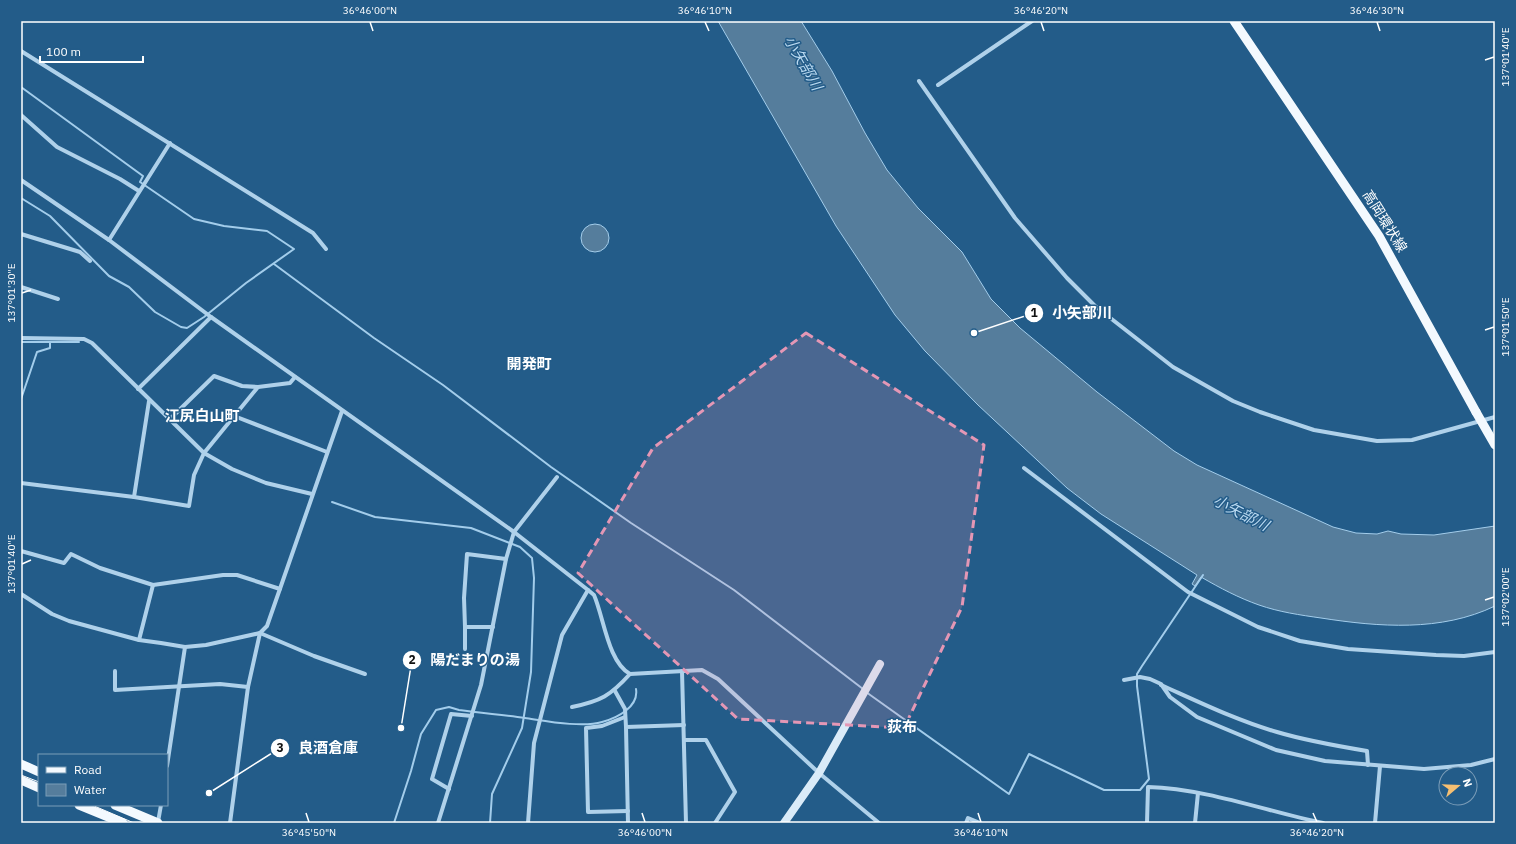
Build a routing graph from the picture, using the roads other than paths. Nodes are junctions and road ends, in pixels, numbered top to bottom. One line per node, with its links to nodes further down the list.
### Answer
1 (1032, 21): 5 (street)
2 (1234, 21): 26 (main road, 高岡環状線, bridge)
3 (21, 50): 7 (street)
4 (919, 81): 24 (street)
5 (938, 85)
6 (21, 115): 9 (street)
7 (170, 143): 9 (street); 12 (street)
8 (21, 180): 11 (street)
9 (139, 191): 11 (street)
10 (21, 234): 13 (street)
11 (109, 240): 16 (street)
12 (326, 249)
13 (90, 261)
14 (21, 287): 15 (street)
15 (58, 299)
16 (211, 317): 18 (street); 20 (street)
17 (21, 338): 20 (street)
18 (295, 377): 19 (street); 22 (street)
19 (258, 387): 23 (street); 25 (street)
20 (138, 389): 21 (street)
21 (149, 401): 25 (street); 33 (street)
22 (342, 411): 27 (street); 34 (street)
23 (234, 416): 27 (street); 28 (street)
24 (1495, 417)
25 (169, 420): 28 (street)
26 (1495, 445)
27 (327, 452): 32 (street)
28 (204, 453): 32 (street); 33 (street)
29 (1024, 468): 47 (street)
30 (557, 477): 34 (street)
31 (21, 483): 33 (street)
32 (312, 494): 38 (street)
33 (134, 497)
34 (514, 532): 36 (street); 39 (street)
35 (21, 551): 37 (street)
36 (506, 559): 41 (street); 42 (street)
37 (153, 585): 38 (street); 44 (street)
38 (280, 588): 43 (street)
39 (588, 590): 52 (street); 83 (street)
40 (21, 594): 44 (street)
41 (465, 627): 42 (street); 46 (street)
42 (493, 627): 59 (street)
43 (260, 633): 45 (street); 51 (street); 56 (street)
44 (139, 640): 45 (street)
45 (185, 647): 55 (street)
46 (465, 649)
47 (1495, 652)
48 (880, 664): 70 (street)
49 (115, 671): 55 (street)
50 (682, 671): 52 (street); 61 (street); 70 (street)
51 (365, 674)
52 (630, 674): 57 (street)
53 (1124, 680): 54 (street)
54 (1161, 684): 67 (street); 67 (street)
55 (179, 687): 56 (street); 64 (street)
56 (248, 687): 81 (street)
57 (615, 690): 58 (street); 60 (street)
58 (572, 707)
59 (472, 716): 73 (street); 73 (street)
60 (625, 717): 62 (street); 78 (street)
61 (684, 725): 62 (street); 63 (street)
62 (626, 727): 78 (street)
63 (684, 740): 85 (street); 86 (street)
64 (168, 759)
65 (1495, 759): 68 (street)
66 (21, 764): 69 (main road)
67 (1368, 765): 68 (street)
68 (1380, 766): 94 (street)
69 (38, 772)
70 (819, 773): 87 (street); 88 (street)
71 (21, 780): 72 (main road)
72 (38, 788)
73 (449, 788): 82 (street)
74 (1198, 793): 91 (street); 92 (street); 93 (street)
75 (81, 806): 79 (main road)
76 (117, 806): 80 (main road)
77 (161, 806): 80 (street)
78 (628, 811): 84 (street)
79 (122, 823)
80 (158, 823)
81 (230, 823)
82 (438, 823)
83 (528, 823)
84 (628, 823)
85 (686, 823)
86 (715, 823)
87 (784, 823)
88 (879, 823)
89 (966, 823): 90 (street)
90 (980, 823)
91 (1147, 823)
92 (1195, 823)
93 (1323, 823)
94 (1375, 823)

